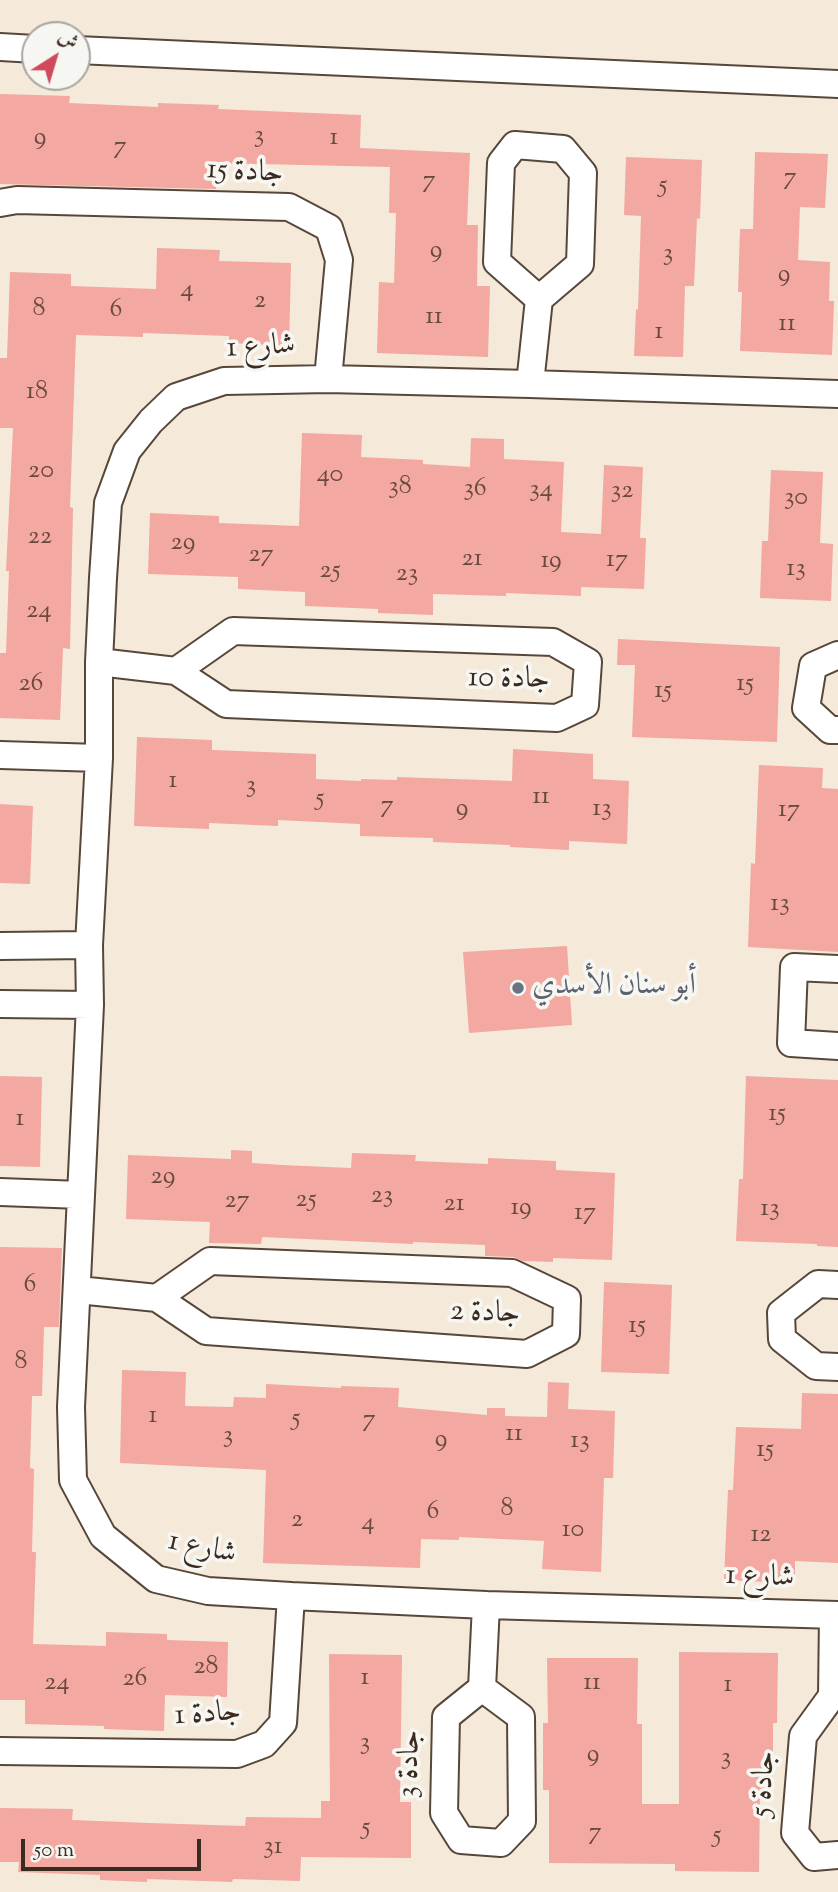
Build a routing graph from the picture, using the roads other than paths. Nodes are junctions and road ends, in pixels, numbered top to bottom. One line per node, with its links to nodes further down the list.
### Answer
1 (0, 47): 2 (street)
2 (21, 48)
3 (91, 51): 4 (street)
4 (838, 84)
5 (0, 203): 7 (street, جادة 15)
6 (539, 299): 6 (street); 8 (street)
7 (328, 379): 8 (street, شارع 1); 11 (street, شارع 1)
8 (530, 384): 9 (street, شارع 1)
9 (838, 394)
10 (838, 655): 13 (street)
11 (99, 662): 12 (street, جادة 10); 15 (street, شارع 1)
12 (176, 671): 12 (street, جادة 10)
13 (838, 730)
14 (0, 755): 15 (street)
15 (99, 758): 16 (street, شارع 1)
16 (89, 945): 17 (street); 20 (street, شارع 1)
17 (0, 946)
18 (838, 969): 21 (street)
19 (0, 1004): 20 (street)
20 (90, 1005): 23 (street, شارع 1)
21 (838, 1046)
22 (0, 1192): 23 (street)
23 (81, 1195): 25 (street, شارع 1)
24 (838, 1284): 27 (street)
25 (78, 1290): 26 (street, جادة 2); 28 (street, شارع 1)
26 (157, 1298): 26 (street, جادة 2)
27 (838, 1367)
28 (291, 1596): 29 (street, شارع 1); 33 (street, جادة 1)
29 (486, 1605): 30 (street, شارع 1); 31 (street)
30 (836, 1615): 32 (street, جادة 5)
31 (482, 1688): 31 (street, جادة 3)
32 (835, 1700): 34 (street, جادة 5)
33 (0, 1751)
34 (838, 1855)

